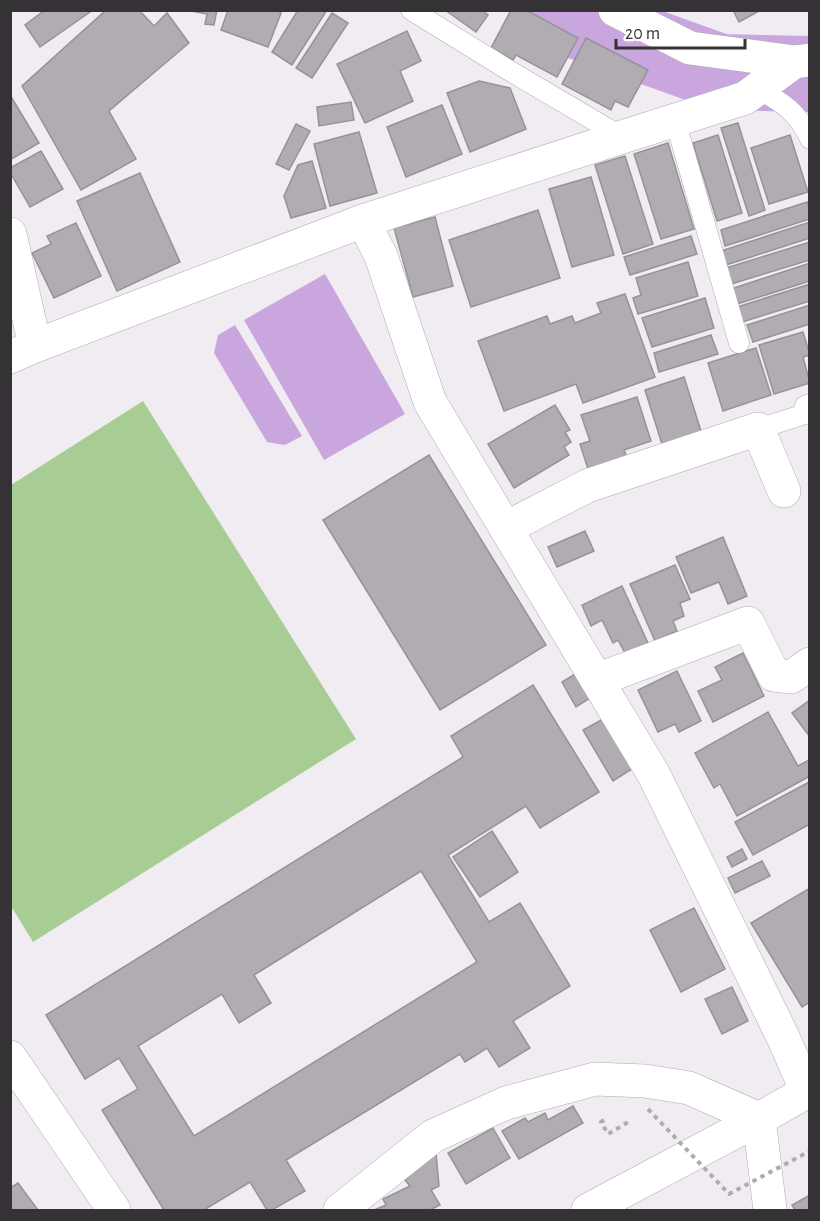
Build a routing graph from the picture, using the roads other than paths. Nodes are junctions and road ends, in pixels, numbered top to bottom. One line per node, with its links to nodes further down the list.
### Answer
1 (411, 10): 5 (lane)
2 (615, 10): 3 (street)
3 (782, 73): 4 (street); 6 (lane)
4 (675, 120): 5 (street); 9 (lane)
5 (622, 137): 7 (street)
6 (810, 139)
7 (363, 221): 10 (street); 14 (street)
8 (10, 234): 10 (street)
9 (738, 343)
10 (23, 352)
11 (810, 404): 12 (lane)
12 (758, 429): 13 (street); 14 (street)
13 (784, 491)
14 (506, 528): 16 (street)
15 (810, 664): 16 (street)
16 (597, 680): 18 (street)
17 (10, 1057): 20 (street)
18 (808, 1091): 19 (street)
19 (759, 1119): 21 (street); 22 (street); 23 (street)
20 (114, 1210)
21 (340, 1210)
22 (588, 1210)
23 (770, 1210)

